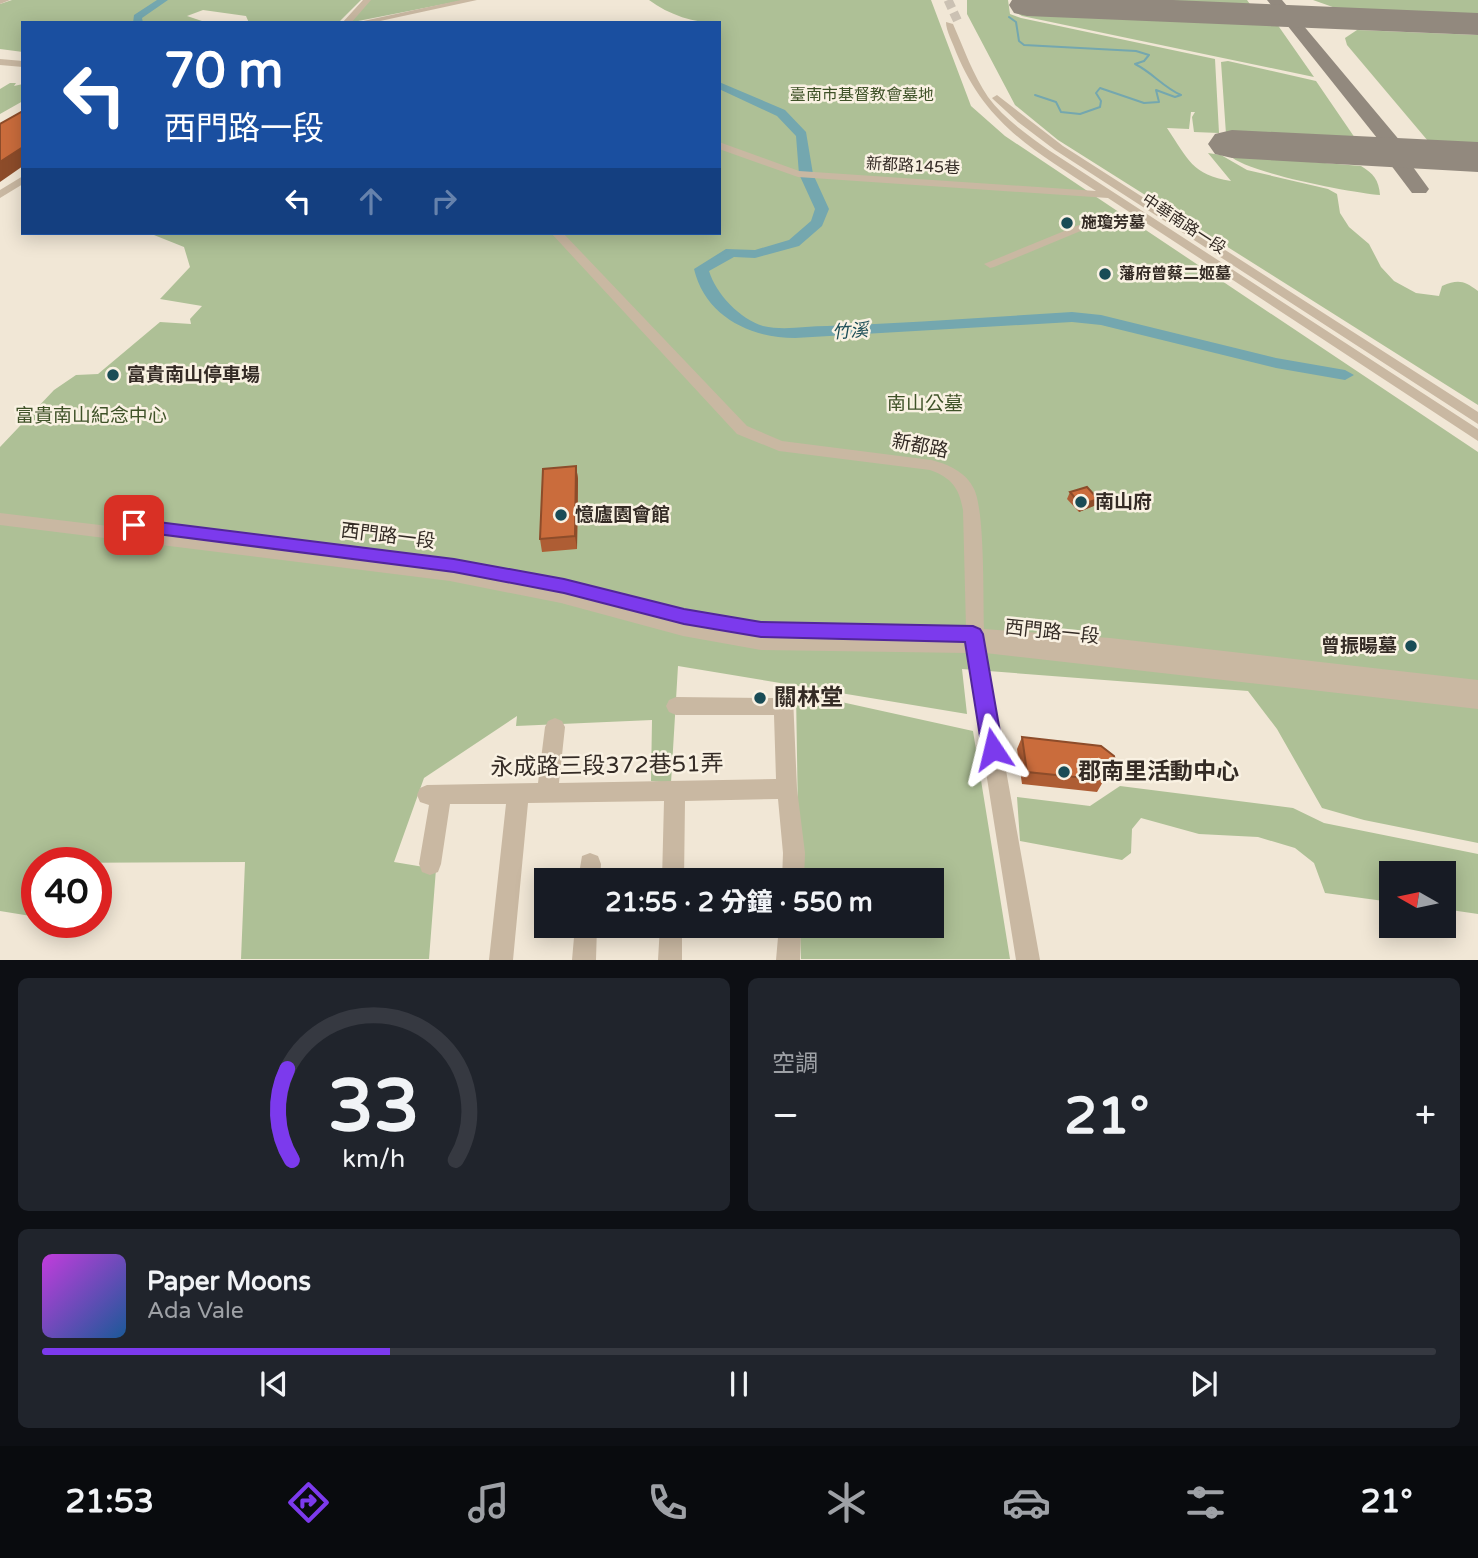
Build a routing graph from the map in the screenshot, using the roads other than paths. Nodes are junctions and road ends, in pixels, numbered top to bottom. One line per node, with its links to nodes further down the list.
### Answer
1 (6, 0): 5 (street)
2 (367, 0): 6 (street)
3 (473, 0): 7 (street)
4 (485, 0): 8 (street)
5 (0, 2)
6 (348, 21)
7 (368, 21)
8 (382, 21)
9 (0, 63): 10 (street)
10 (21, 65)
11 (721, 146): 14 (street, 新都路145巷)
12 (21, 179): 13 (street)
13 (0, 195)
14 (1110, 195): 18 (street, 中華南路一段); 19 (street, 中華南路一段)
15 (1079, 228): 17 (street)
16 (559, 235): 22 (street, 新都路)
17 (989, 264)
18 (1478, 419)
19 (1478, 436)
20 (0, 508): 22 (street, 西門路一段)
21 (0, 519): 22 (street, 西門路一段)
22 (974, 640): 23 (street, 西門路一段); 24 (street, 西門路一段); 41 (street, 新都路)
23 (1478, 688)
24 (1478, 701)
25 (676, 706): 27 (street)
26 (555, 727): 30 (street)
27 (787, 789): 28 (street, 永成路三段372巷51弄); 33 (street)
28 (675, 791): 30 (street, 永成路三段372巷51弄); 32 (street)
29 (518, 793): 30 (street, 永成路三段372巷51弄); 31 (street, 永成路三段372巷51弄); 37 (street)
30 (547, 793)
31 (430, 864)
32 (673, 868)
33 (793, 868)
34 (585, 938): 38 (street)
35 (671, 938): 39 (street)
36 (789, 938): 40 (street)
37 (500, 960)
38 (583, 960)
39 (670, 960)
40 (788, 960)
41 (1028, 960)

